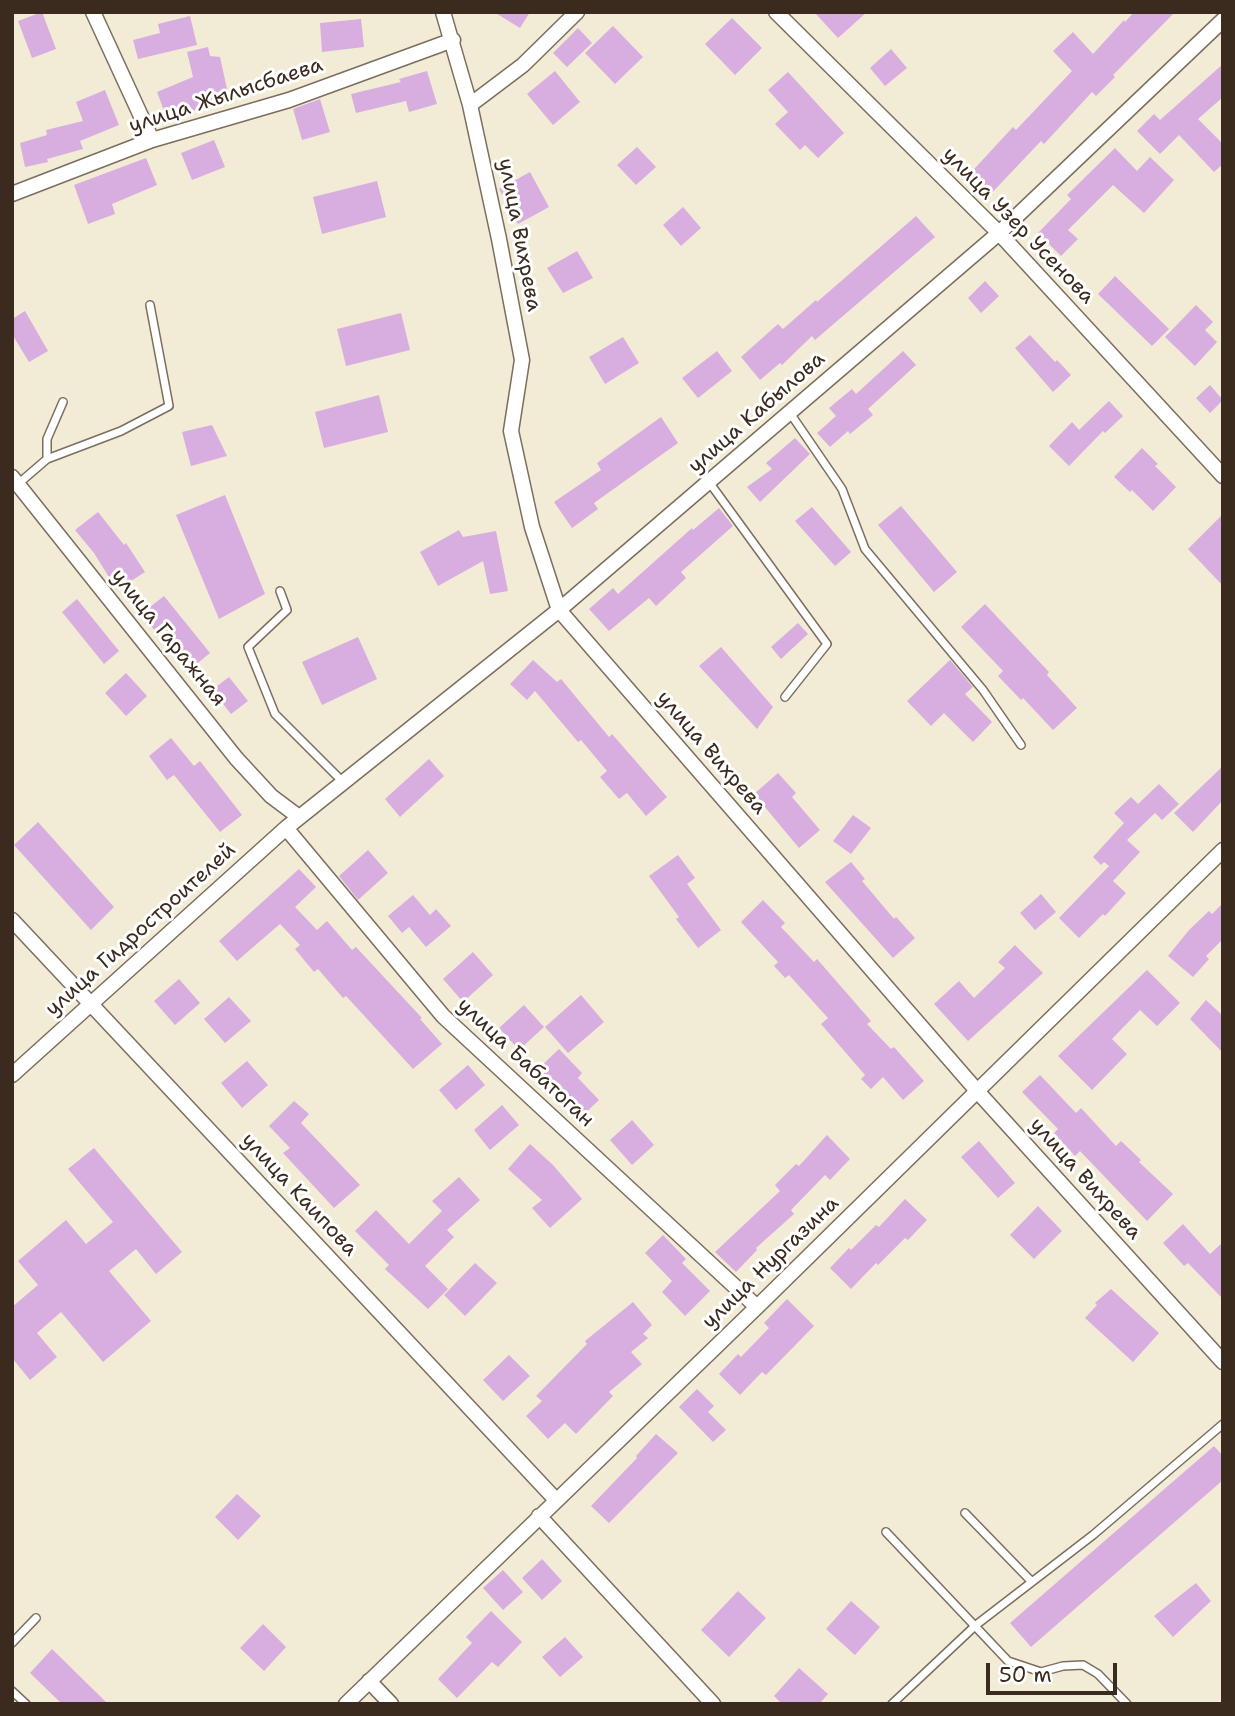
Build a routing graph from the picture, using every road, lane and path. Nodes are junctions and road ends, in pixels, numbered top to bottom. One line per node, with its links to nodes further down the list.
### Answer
1 (93, 12): 8 (street)
2 (443, 12): 6 (street, улица Вихрева)
3 (576, 12): 7 (street)
4 (776, 12): 10 (street, улица Узер Усенова)
5 (1223, 20): 10 (street, улица Кабылова)
6 (452, 39): 7 (street, улица Вихрева); 8 (street, улица Жылысбаева)
7 (470, 105): 19 (street, улица Вихрева)
8 (152, 140): 9 (street, улица Жылысбаева)
9 (12, 194)
10 (999, 233): 13 (street, улица Кабылова); 15 (street, улица Узер Усенова)
11 (150, 305): 14 (lane)
12 (63, 402): 14 (lane)
13 (789, 413): 17 (street, улица Кабылова); 21 (lane)
14 (47, 458): 16 (lane)
15 (1223, 475)
16 (15, 481): 23 (street, улица Гаражная)
17 (708, 482): 19 (street, улица Кабылова); 20 (lane)
18 (280, 591): 22 (lane)
19 (559, 610): 22 (street, улица Кабылова); 29 (street, улица Вихрева)
20 (785, 697)
21 (1021, 746)
22 (343, 782): 23 (street, улица Кабылова)
23 (299, 817): 24 (street, улица Гидростроителей)
24 (286, 828): 27 (street, улица Гидростроителей); 30 (street, улица Бабатоган)
25 (1223, 849): 29 (street, улица Нургазина)
26 (12, 920): 27 (street, улица Каипова)
27 (91, 1004): 28 (street, улица Гидростроителей); 33 (street, улица Каипова)
28 (12, 1075)
29 (978, 1092): 30 (street, улица Нургазина); 31 (street, улица Вихрева)
30 (757, 1307): 33 (street, улица Нургазина)
31 (1223, 1362)
32 (1223, 1424): 37 (lane)
33 (555, 1500): 35 (street, улица Нургазина)
34 (965, 1513): 37 (lane)
35 (539, 1516): 41 (street, улица Нургазина); 46 (street)
36 (886, 1532): 39 (lane)
37 (1031, 1581): 39 (lane)
38 (36, 1618): 40 (lane)
39 (976, 1625): 47 (lane); 48 (lane)
40 (12, 1643)
41 (369, 1681): 44 (street, улица Нургазина); 45 (street)
42 (12, 1691): 43 (lane)
43 (26, 1704)
44 (346, 1704)
45 (391, 1704)
46 (713, 1704)
47 (892, 1704)
48 (1127, 1704)

